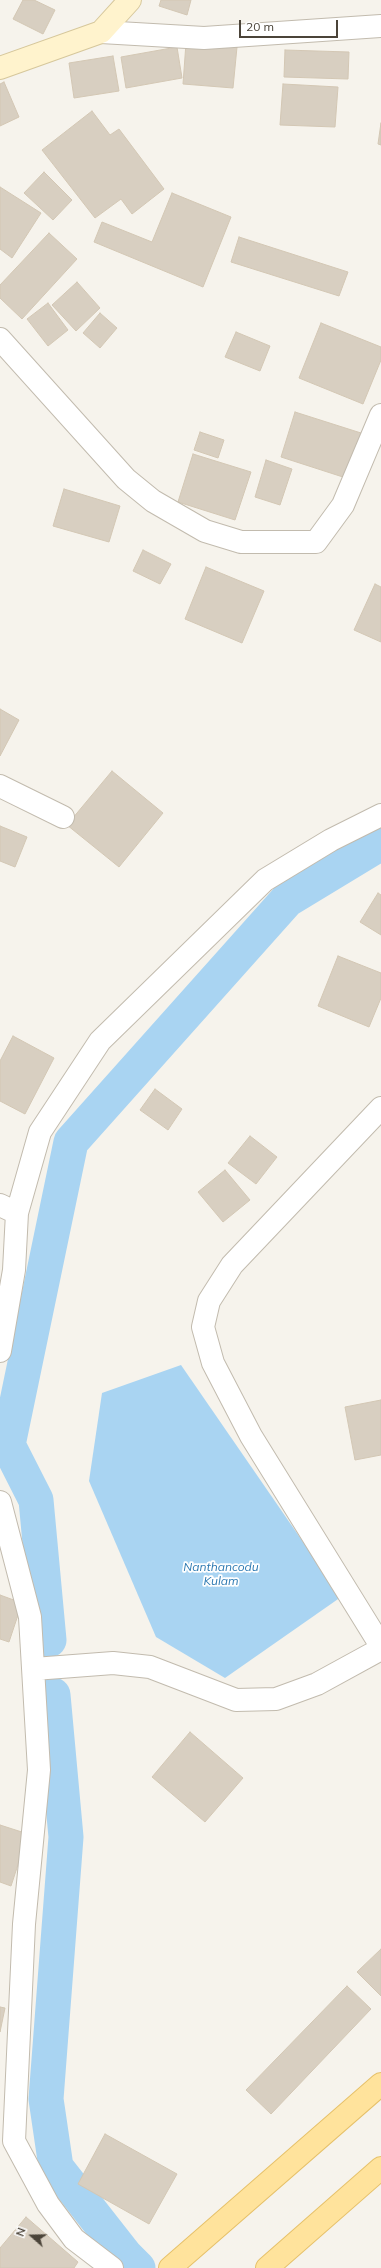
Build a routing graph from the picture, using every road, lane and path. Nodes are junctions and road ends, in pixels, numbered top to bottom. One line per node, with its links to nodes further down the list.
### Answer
1 (130, 0): 3 (main road)
2 (381, 26): 3 (street)
3 (100, 32): 4 (main road)
4 (0, 68)
5 (0, 339): 6 (street)
6 (381, 415)
7 (0, 786): 9 (street)
8 (381, 815): 11 (street)
9 (63, 817)
10 (381, 1108): 14 (street)
11 (8, 1209): 12 (street)
12 (0, 1351)
13 (0, 1502): 15 (street)
14 (381, 1648): 15 (street)
15 (34, 1669): 18 (street)
16 (381, 2084): 19 (main road)
17 (381, 2168): 20 (main road)
18 (112, 2268)
19 (170, 2268)
20 (267, 2268)

